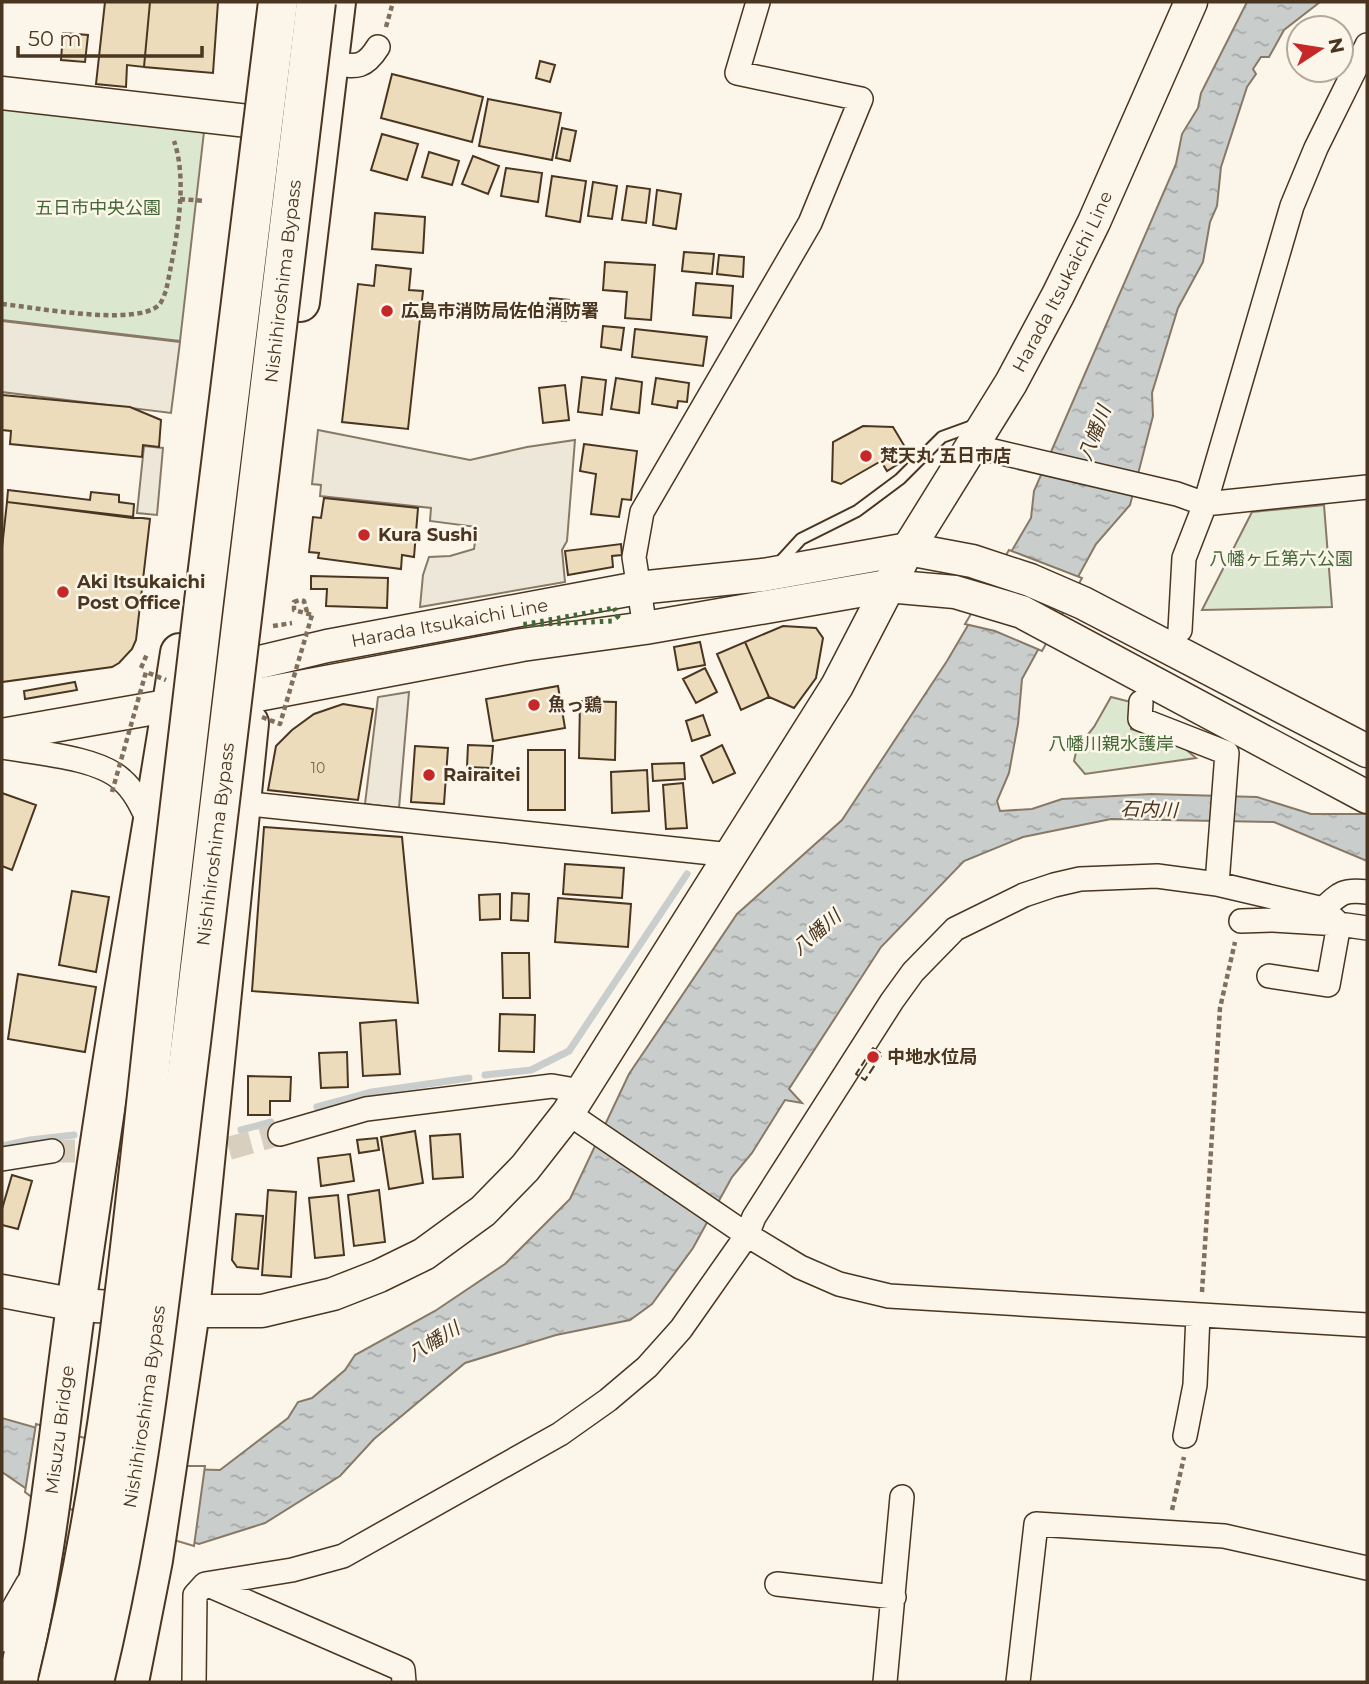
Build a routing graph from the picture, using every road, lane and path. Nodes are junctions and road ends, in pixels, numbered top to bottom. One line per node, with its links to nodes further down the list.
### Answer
1 (262, 2): 11 (highway)
2 (278, 2): 64 (highway, Nishihiroshima Bypass, bridge)
3 (316, 2): 65 (highway, Nishihiroshima Bypass, bridge)
4 (336, 2): 9 (highway, Nishihiroshima Bypass)
5 (758, 2): 22 (street)
6 (1191, 2): 16 (main road, Harada Itsukaichi Line)
7 (1367, 45): 18 (street)
8 (378, 47): 9 (street)
9 (329, 63): 26 (highway, Nishihiroshima Bypass)
10 (2, 93): 11 (main road)
11 (248, 121): 28 (highway)
12 (168, 139): 13 (path)
13 (180, 199): 14 (path); 15 (path)
14 (205, 201)
15 (2, 303)
16 (983, 440): 18 (street); 19 (main road, Harada Itsukaichi Line); 20 (lane)
17 (1367, 487): 18 (street)
18 (1205, 503): 25 (street)
19 (908, 549): 20 (main road, Harada Itsukaichi Line); 21 (main road, Harada Itsukaichi Line); 32 (main road, Harada Itsukaichi Line)
20 (770, 573): 22 (main road, Harada Itsukaichi Line)
21 (887, 586): 24 (main road, Harada Itsukaichi Line); 33 (main road, Harada Itsukaichi Line); 36 (main road)
22 (638, 588): 24 (street); 26 (main road, Harada Itsukaichi Line)
23 (309, 613): 29 (path, bridge)
24 (645, 628): 26 (main road, Harada Itsukaichi Line)
25 (1180, 630)
26 (254, 680): 28 (main road, Harada Itsukaichi Line); 34 (highway, Nishihiroshima Bypass)
27 (1141, 702): 37 (street)
28 (172, 705): 30 (main road, Harada Itsukaichi Line); 35 (highway)
29 (280, 724)
30 (2, 735)
31 (2, 747): 35 (street)
32 (1367, 751)
33 (1367, 797)
34 (241, 803): 36 (street); 51 (highway, Nishihiroshima Bypass)
35 (153, 828): 50 (highway)
36 (731, 855): 43 (main road)
37 (1218, 874): 39 (street); 47 (street)
38 (1367, 892): 39 (street)
39 (1331, 917): 40 (street); 41 (street); 42 (street)
40 (1241, 921): 49 (path)
41 (1367, 928)
42 (1269, 976)
43 (577, 1110): 44 (street); 47 (street); 51 (main road)
44 (280, 1134)
45 (52, 1151): 46 (street)
46 (2, 1159)
47 (740, 1230): 49 (street); 59 (street)
48 (2, 1291): 50 (main road)
49 (1200, 1309): 52 (street); 53 (street)
50 (76, 1310): 51 (main road); 56 (highway, Misuzu Bridge)
51 (188, 1322): 58 (highway)
52 (1367, 1325)
53 (1185, 1436): 55 (path)
54 (902, 1497): 61 (street)
55 (1167, 1532): 57 (street); 71 (street)
56 (43, 1552): 62 (street); 63 (highway, Misuzu Bridge)
57 (1367, 1568)
58 (150, 1573): 66 (highway); 67 (street)
59 (205, 1584): 68 (street); 69 (street)
60 (777, 1584): 61 (street)
61 (894, 1597): 70 (street)
62 (2, 1640)
63 (17, 1682)
64 (58, 1682)
65 (94, 1682)
66 (129, 1682)
67 (149, 1682)
68 (194, 1682)
69 (404, 1682)
70 (885, 1682)
71 (1018, 1682)

